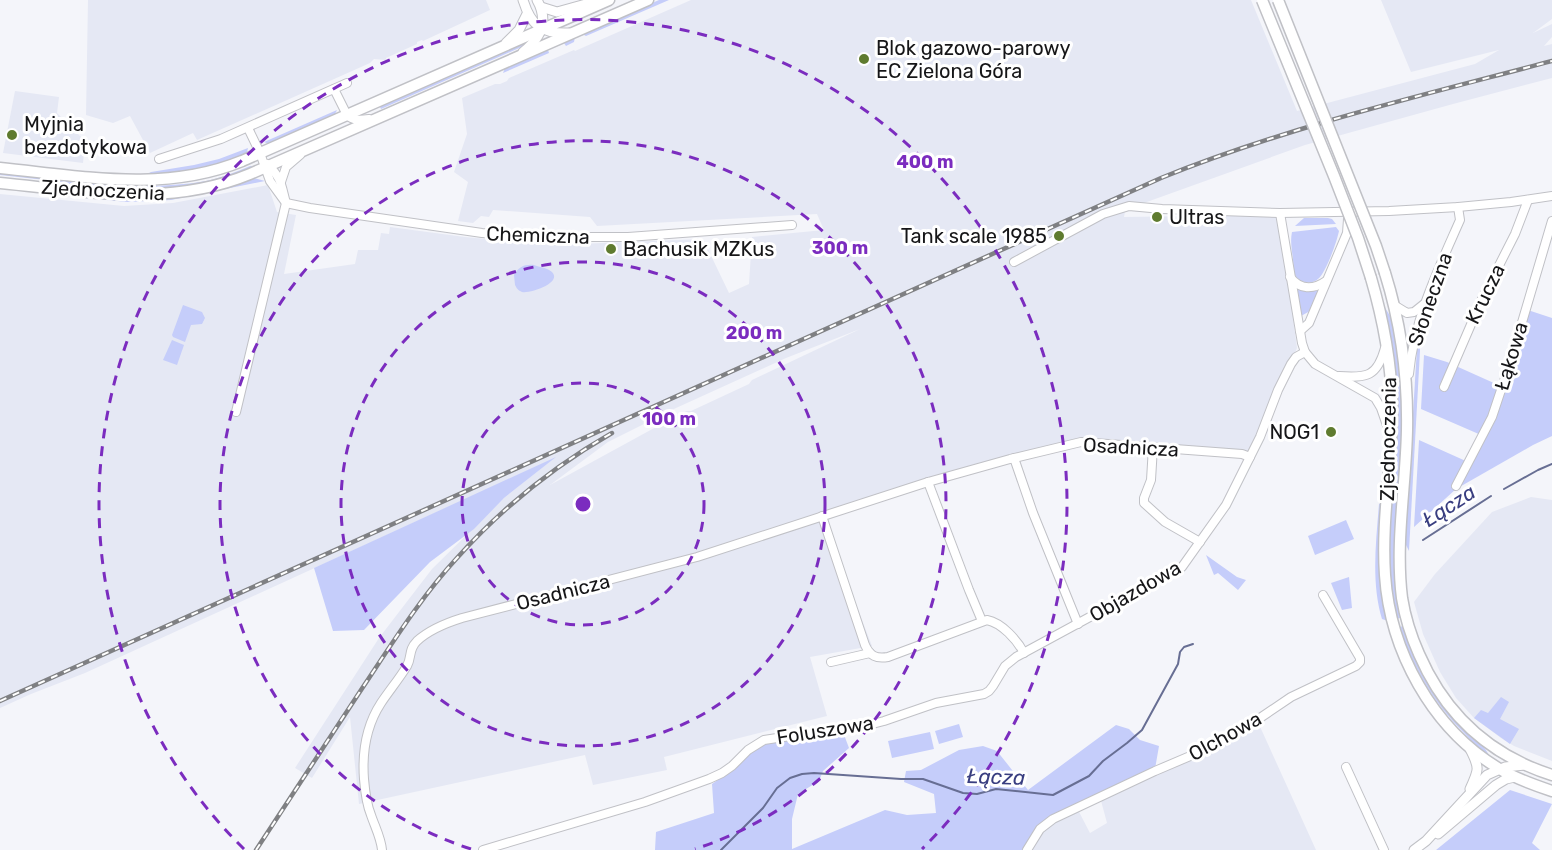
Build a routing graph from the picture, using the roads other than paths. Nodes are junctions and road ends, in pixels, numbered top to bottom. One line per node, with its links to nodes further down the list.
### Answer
1 (523, 0): 8 (street)
2 (601, 0): 7 (street)
3 (609, 0): 9 (main road, Zjednoczenia)
4 (648, 0): 10 (main road, Zjednoczenia)
5 (1262, 0): 40 (main road, Zjednoczenia, bridge)
6 (1278, 0): 38 (main road, Zjednoczenia, bridge)
7 (539, 4): 9 (street)
8 (527, 14): 9 (street); 11 (street)
9 (542, 29): 10 (street); 11 (main road, Zjednoczenia); 12 (street)
10 (573, 33): 12 (main road, Zjednoczenia)
11 (504, 46): 15 (main road, Zjednoczenia)
12 (513, 59): 16 (main road, Zjednoczenia)
13 (347, 83): 14 (street, Zjednoczenia)
14 (334, 89): 15 (street); 17 (street, Zjednoczenia)
15 (347, 115): 16 (street); 18 (street); 20 (main road, Zjednoczenia)
16 (376, 119): 18 (main road, Zjednoczenia)
17 (248, 128): 20 (street); 21 (street, Zjednoczenia)
18 (340, 135): 19 (main road, Zjednoczenia)
19 (307, 149): 22 (main road, Zjednoczenia); 25 (street)
20 (257, 154): 22 (street); 23 (main road, Zjednoczenia)
21 (159, 159)
22 (267, 166): 24 (main road, Zjednoczenia); 25 (street); 28 (street)
23 (0, 168)
24 (0, 183)
25 (281, 183): 28 (street)
26 (1552, 196): 27 (street)
27 (1528, 200): 29 (street); 43 (street, Krucza)
28 (286, 203): 33 (street, Chemiczna); 45 (street)
29 (1458, 207): 30 (street); 37 (street, Słoneczna)
30 (1347, 212): 31 (street); 36 (street)
31 (1280, 213): 34 (street); 35 (street)
32 (1552, 221): 51 (street, Łąkowa)
33 (792, 225)
34 (1014, 262)
35 (1289, 276): 36 (street); 39 (street)
36 (1326, 281): 39 (street)
37 (1424, 303): 38 (street); 44 (street, Słoneczna)
38 (1394, 305): 44 (main road, Zjednoczenia)
39 (1300, 331): 41 (street)
40 (1386, 343): 42 (street); 46 (main road, Zjednoczenia)
41 (1305, 352): 42 (street); 48 (street, Objazdowa)
42 (1338, 376): 46 (street)
43 (1443, 387)
44 (1407, 393): 60 (main road, Zjednoczenia)
45 (236, 412)
46 (1391, 439): 61 (main road, Zjednoczenia)
47 (1153, 447): 48 (street, Osadnicza); 49 (street, Osadnicza); 53 (street)
48 (1250, 456): 53 (street, Objazdowa)
49 (1014, 458): 50 (street, Osadnicza); 56 (street)
50 (928, 482): 52 (street, Osadnicza); 55 (street)
51 (1456, 486)
52 (822, 516): 57 (street); 71 (street, Osadnicza)
53 (1200, 542): 56 (street, Objazdowa)
54 (1323, 595): 73 (street, Olchowa)
55 (982, 621): 57 (street); 58 (street)
56 (1078, 624): 58 (street, Objazdowa)
57 (870, 653): 59 (street)
58 (1024, 653): 72 (street, Foluszowa)
59 (831, 662)
60 (1490, 744): 62 (main road, Zjednoczenia); 64 (street)
61 (1467, 745): 64 (main road, Zjednoczenia); 69 (street)
62 (1525, 765): 64 (street); 65 (main road, Zjednoczenia)
63 (1346, 767): 74 (street)
64 (1499, 769): 66 (main road, Zjednoczenia); 67 (street); 69 (street)
65 (1552, 775)
66 (1515, 777): 67 (street); 68 (main road, Zjednoczenia)
67 (1496, 785): 70 (street)
68 (1552, 791)
69 (1468, 795): 70 (street)
70 (1426, 841): 75 (street)
71 (382, 850)
72 (483, 850)
73 (1027, 850)
74 (1384, 850)
75 (1414, 850)

